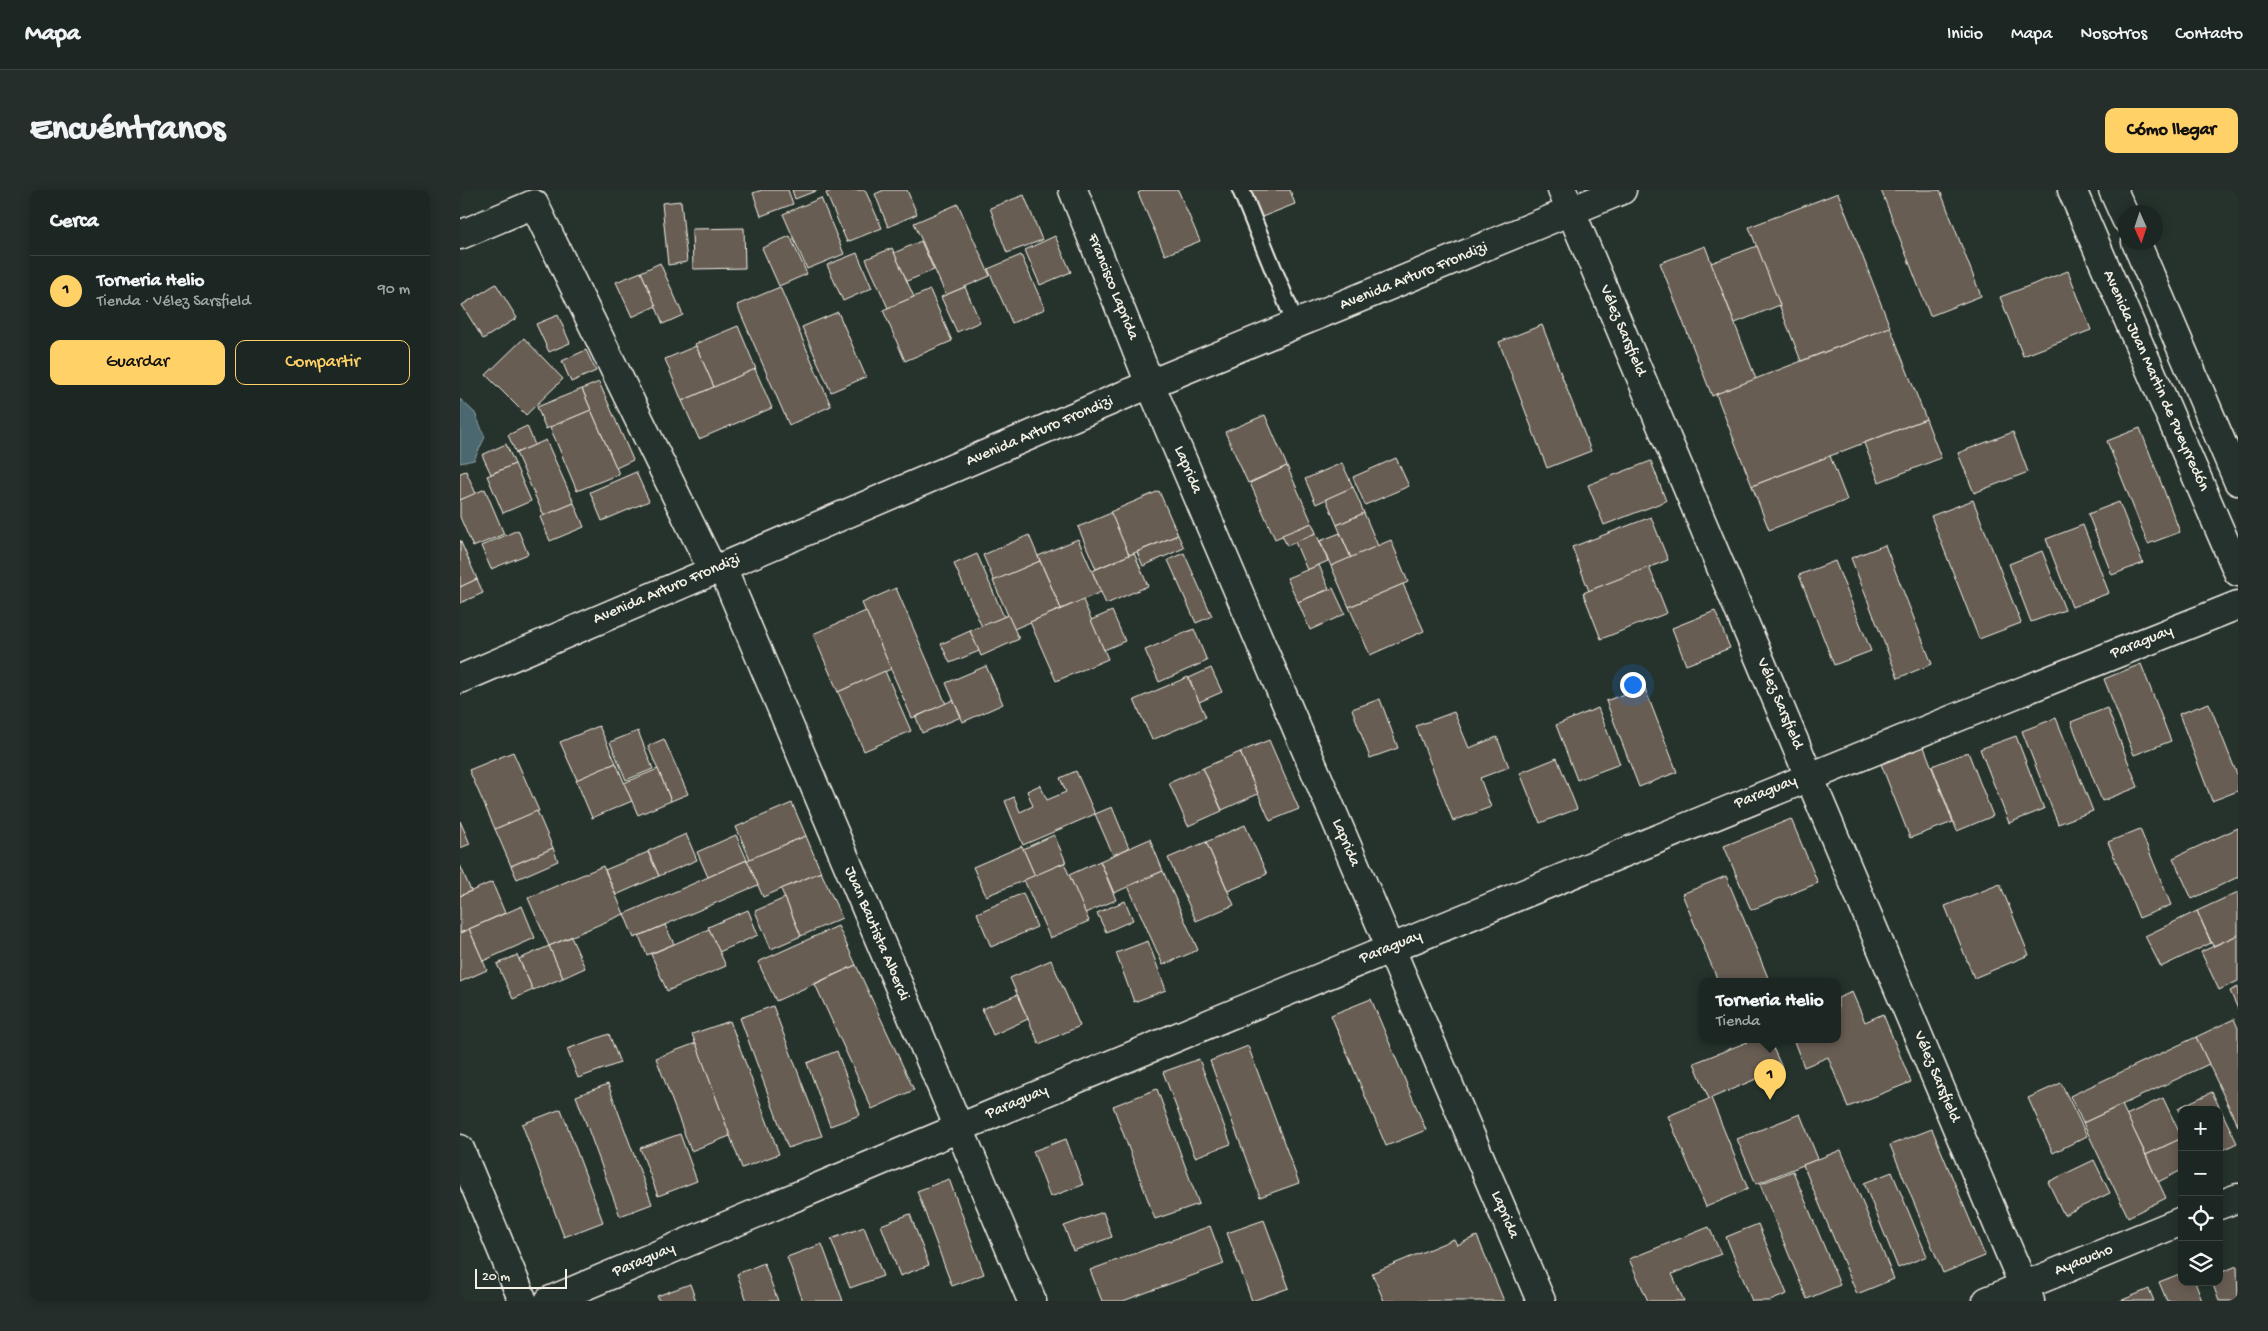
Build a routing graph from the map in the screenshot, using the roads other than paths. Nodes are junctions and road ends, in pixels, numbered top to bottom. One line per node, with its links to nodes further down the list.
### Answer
1 (1073, 190): 11 (street, Francisco Laprida)
2 (1241, 190): 10 (lane)
3 (1622, 190): 6 (street, Avenida Arturo Frondizi)
4 (2072, 190): 14 (street, Avenida Juan Martin de Pueyrredón)
5 (2113, 190): 7 (street)
6 (1567, 201): 10 (street, Avenida Arturo Frondizi); 17 (street, Vélez Sarsfield)
7 (2120, 205)
8 (460, 234): 13 (street, Juan Bautista Alberdi)
9 (2139, 250): 12 (street)
10 (1296, 325): 11 (street, Avenida Arturo Frondizi)
11 (1150, 384): 13 (street, Avenida Arturo Frondizi); 18 (street, Laprida)
12 (2238, 481)
13 (717, 569): 16 (street, Avenida Arturo Frondizi); 19 (street, Juan Bautista Alberdi)
14 (2238, 572)
15 (2238, 605): 17 (street, Paraguay)
16 (460, 679)
17 (1809, 776): 18 (street, Paraguay); 24 (street, Vélez Sarsfield)
18 (1389, 948): 19 (street, Paraguay); 28 (street, Laprida)
19 (958, 1128): 26 (street, Paraguay); 27 (street, Juan Bautista Alberdi)
20 (460, 1149): 25 (street)
21 (2238, 1198): 22 (street)
22 (2223, 1204)
23 (2178, 1223): 24 (street, Ayacucho)
24 (2027, 1293): 29 (street, Ayacucho)
25 (523, 1301)
26 (549, 1301)
27 (1032, 1301)
28 (1541, 1301)
29 (1986, 1301)

